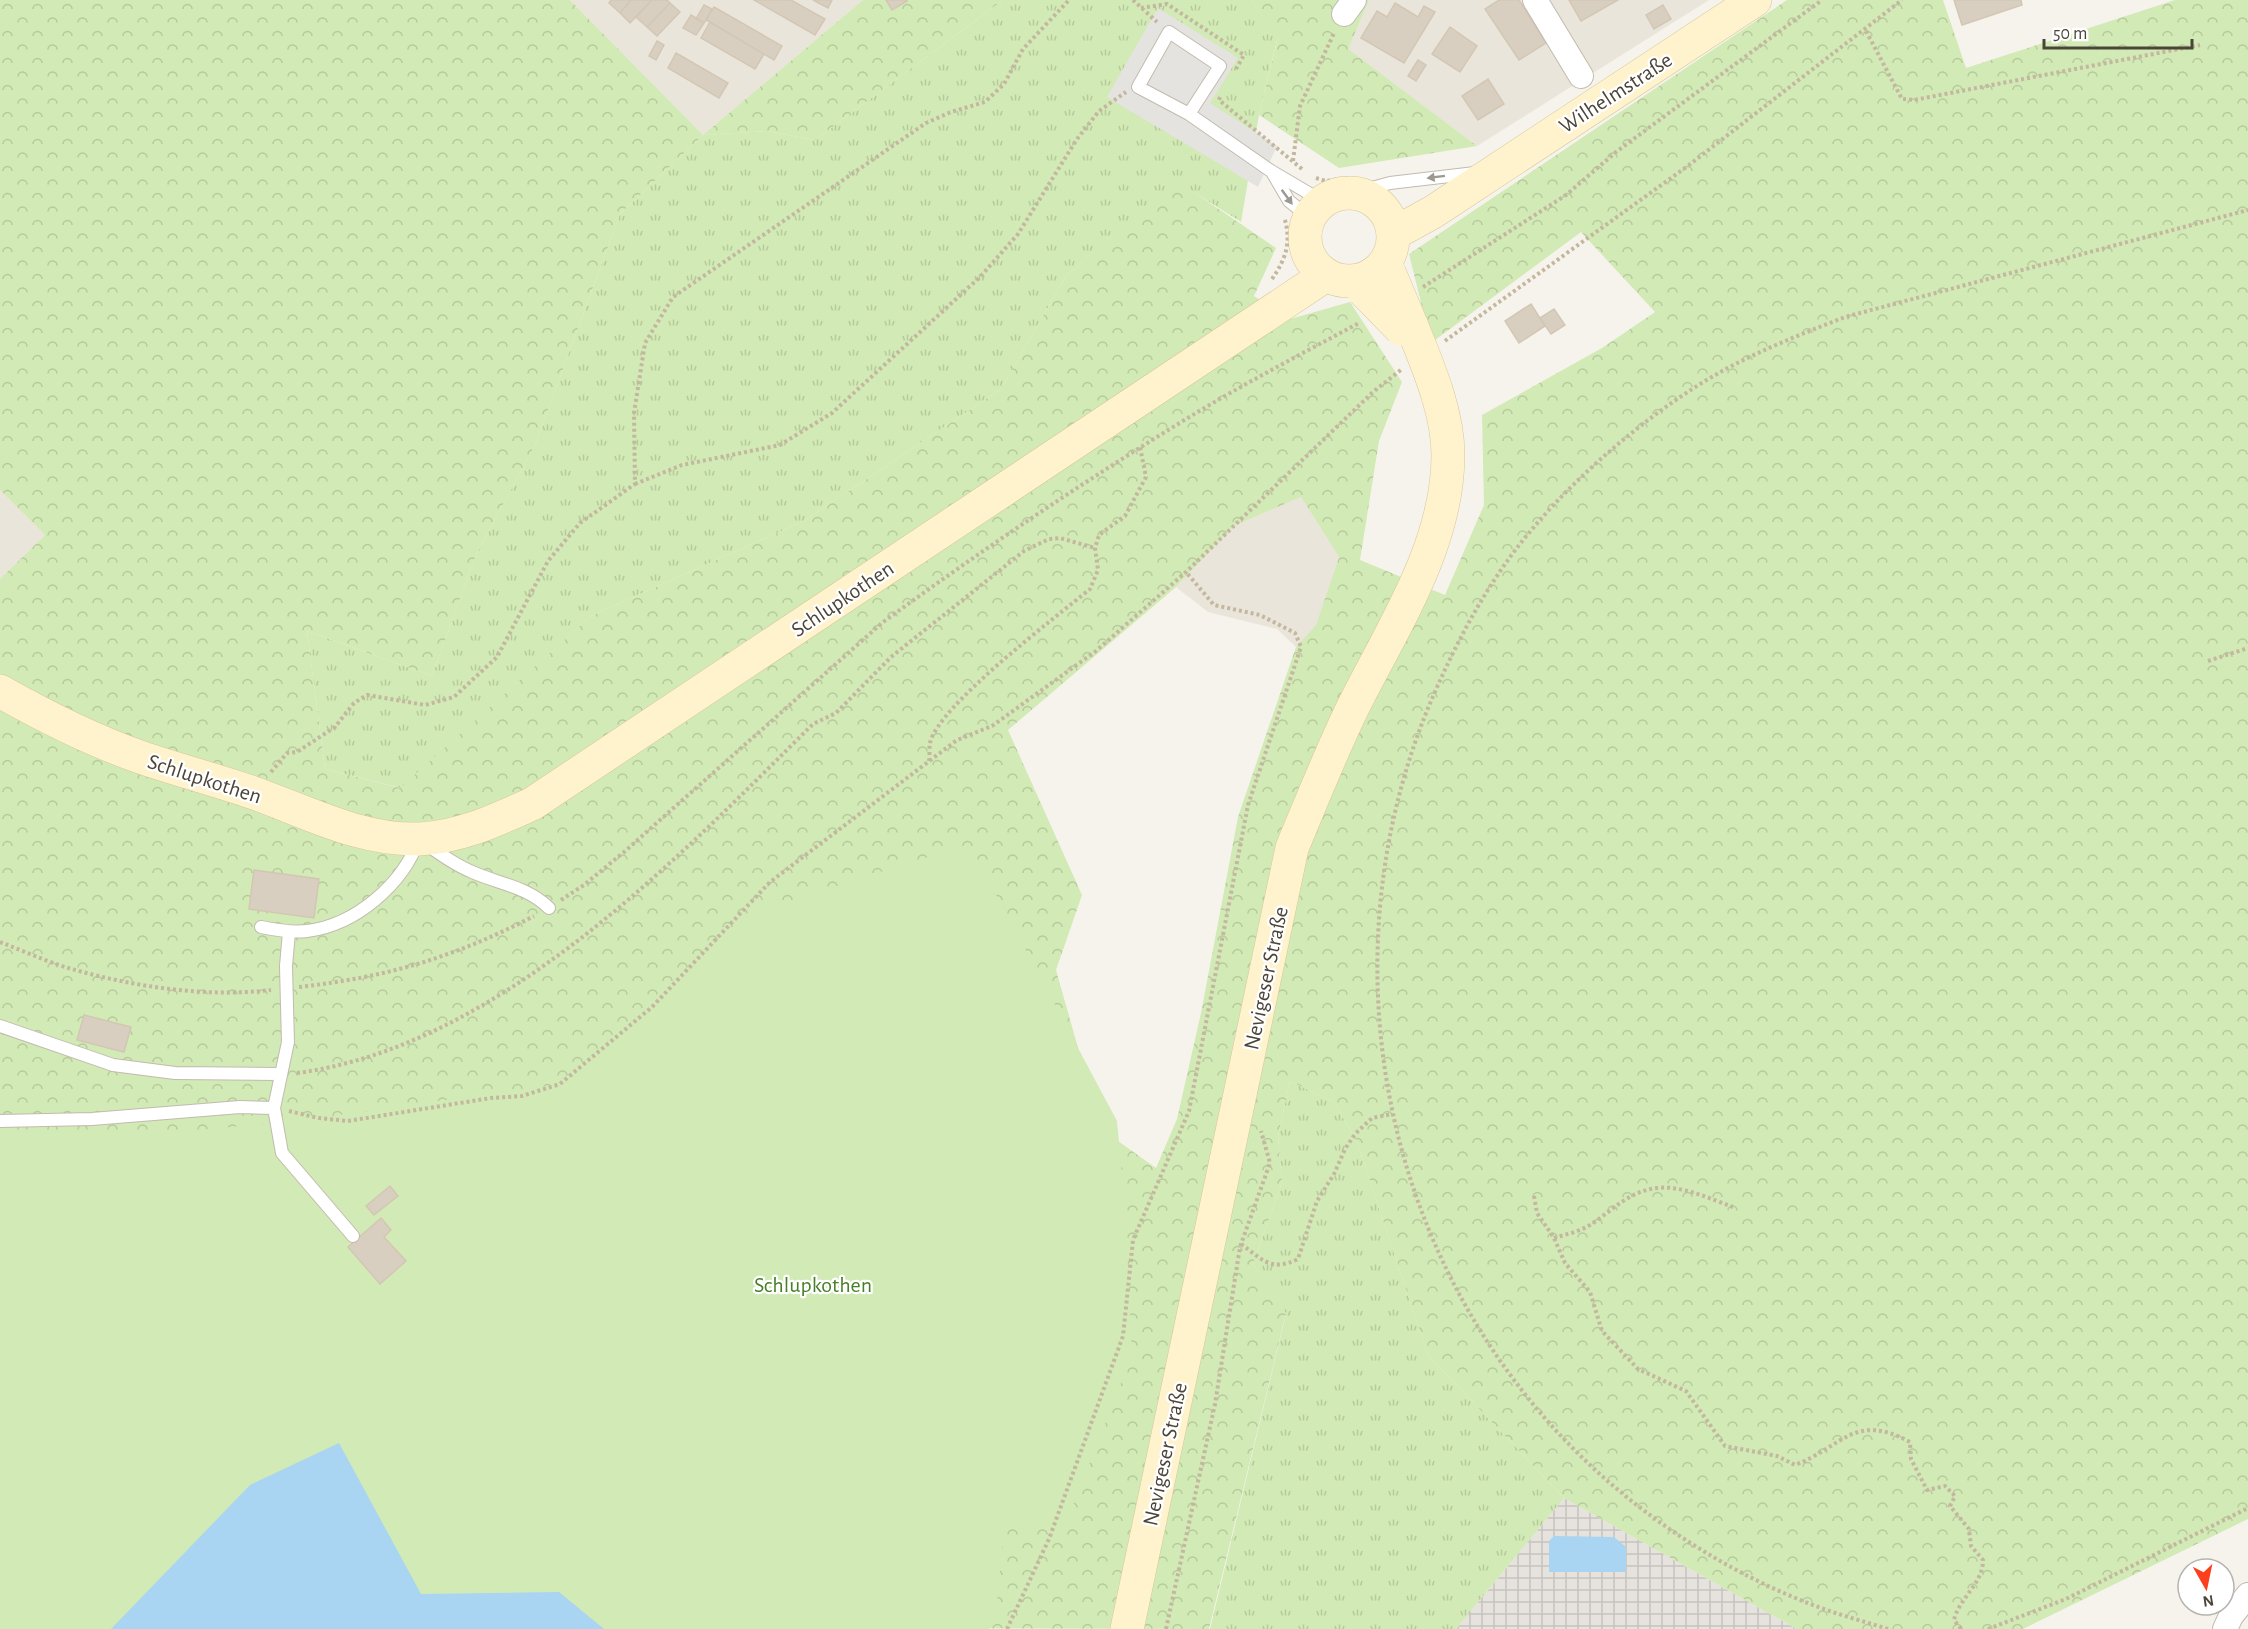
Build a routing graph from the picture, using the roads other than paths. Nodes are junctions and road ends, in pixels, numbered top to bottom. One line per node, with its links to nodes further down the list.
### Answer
1 (1535, 0): 3 (street)
2 (1755, 0): 6 (main road, Wilhelmstraße)
3 (1581, 76)
4 (1189, 114): 4 (lane); 5 (lane)
5 (1271, 171): 7 (lane); 7 (lane, one-way to 7)
6 (1484, 177): 8 (main road, Wilhelmstraße); 8 (lane, one-way to 8)
7 (1305, 201): 8 (main road); 8 (main road)
8 (1361, 252): 10 (main road, Schlupkothen); 20 (main road, Nevigeser Straße, bridge)
9 (0, 691): 10 (main road, Schlupkothen)
10 (419, 839): 11 (lane); 13 (lane)
11 (549, 908)
12 (261, 927): 13 (lane)
13 (289, 932): 15 (lane, bridge)
14 (0, 1026): 15 (lane)
15 (280, 1074): 16 (lane)
16 (274, 1108): 17 (lane); 18 (lane)
17 (0, 1121)
18 (353, 1236)
19 (2248, 1595): 21 (street)
20 (1127, 1629)
21 (2225, 1629)

